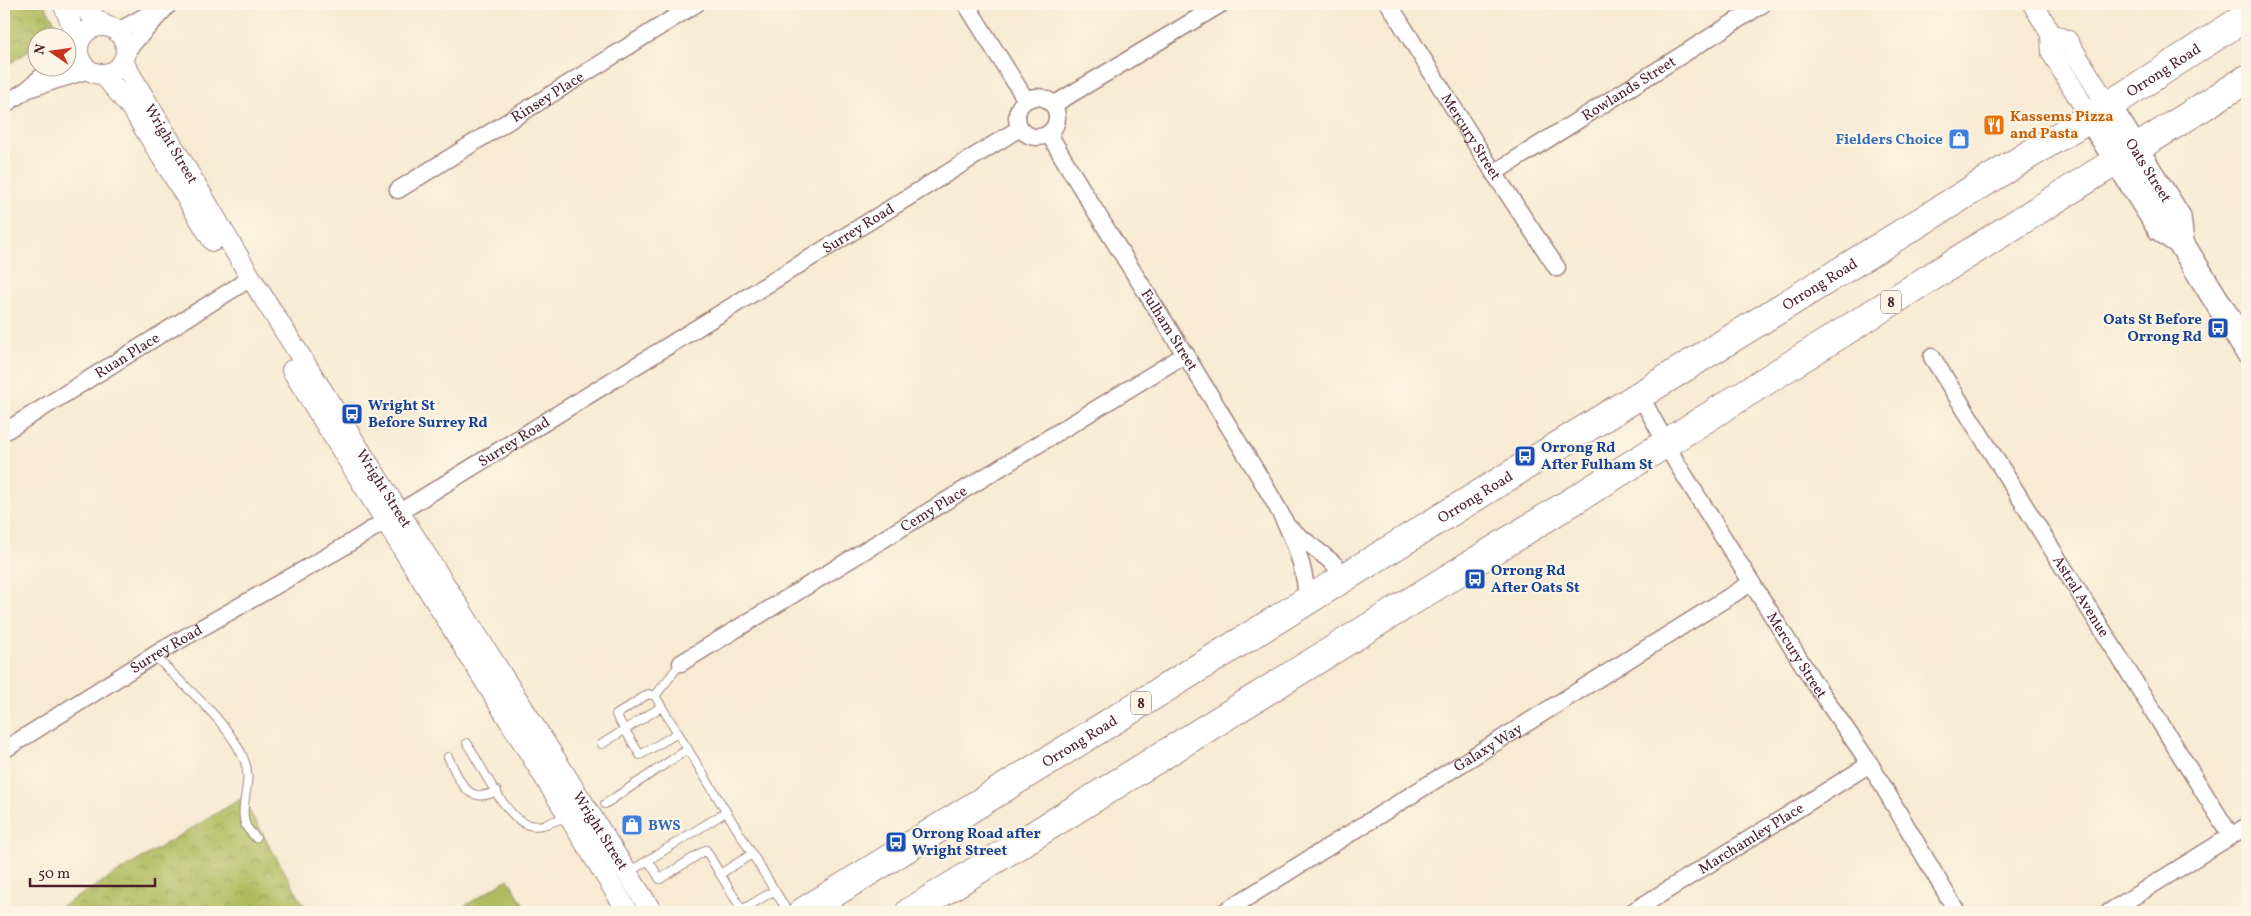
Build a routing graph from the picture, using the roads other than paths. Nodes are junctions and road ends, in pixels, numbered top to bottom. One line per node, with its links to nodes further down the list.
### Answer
1 (63, 4): 11 (street)
2 (81, 4): 12 (street)
3 (168, 4): 12 (street); 15 (street)
4 (696, 4): 28 (street, Rinsey Place)
5 (966, 4): 20 (street)
6 (1221, 4): 22 (street)
7 (1389, 4): 27 (street, Mercury Street)
8 (1763, 4): 27 (street, Rowlands Street)
9 (2033, 4): 23 (street, Oats Street)
10 (2247, 16): 23 (highway, Orrong Road / 8)
11 (70, 28)
12 (111, 28): 13 (street); 15 (street)
13 (78, 43)
14 (78, 55): 16 (street)
15 (125, 56): 16 (street); 30 (street, Wright Street)
16 (96, 72): 19 (street); 30 (street, Wright Street)
17 (40, 78): 19 (street)
18 (2247, 79): 26 (highway, 8)
19 (28, 89): 21 (street)
20 (1026, 100): 22 (street); 24 (street)
21 (4, 105)
22 (1053, 105): 25 (street)
23 (2099, 111): 26 (main road, Oats Street); 34 (highway, Orrong Road / 8)
24 (1020, 128): 25 (street); 37 (street, Surrey Road)
25 (1049, 134): 32 (street, Fulham Street)
26 (2127, 154): 31 (main road, Oats Street); 36 (highway, 8)
27 (1494, 173): 29 (street, Mercury Street)
28 (398, 190)
29 (1557, 268)
30 (246, 282): 35 (street, Ruan Place); 37 (street, Wright Street)
31 (2247, 350)
32 (1186, 354): 38 (street, Fulham Street); 43 (street, Cemy Place)
33 (1932, 358): 58 (street, Astral Avenue)
34 (1640, 395): 36 (street, Mercury Street); 39 (highway, Orrong Road / 8)
35 (4, 432)
36 (1665, 444): 40 (street, Mercury Street); 69 (highway, 8)
37 (392, 517): 42 (street, Surrey Road); 55 (street, Wright Street)
38 (1289, 528): 39 (street, Fulham Street); 41 (street, Fulham Street)
39 (1346, 577): 41 (highway, Orrong Road / 8)
40 (1751, 583): 53 (street, Mercury Street); 70 (street, Galaxy Way)
41 (1307, 600): 68 (highway, Orrong Road / 8)
42 (154, 655): 51 (street, Surrey Road); 59 (lane)
43 (681, 663): 44 (lane)
44 (655, 696): 45 (lane); 46 (lane)
45 (662, 707): 46 (lane); 47 (lane)
46 (626, 729): 47 (lane); 49 (lane)
47 (678, 733): 50 (lane)
48 (468, 742): 54 (lane)
49 (602, 744)
50 (688, 749): 55 (lane); 56 (lane)
51 (4, 750)
52 (448, 757): 54 (lane)
53 (1870, 764): 71 (street, Marchamley Place); 72 (street, Mercury Street)
54 (497, 791): 55 (lane)
55 (586, 808): 62 (street, Wright Street); 65 (street, Wright Street)
56 (726, 812): 60 (lane); 61 (lane)
57 (2247, 826): 58 (street)
58 (2231, 836): 73 (street)
59 (256, 838)
60 (752, 854): 63 (lane); 64 (lane)
61 (648, 860): 62 (lane); 63 (lane)
62 (627, 873): 66 (street, Wright Street)
63 (720, 874): 64 (lane)
64 (775, 890): 67 (lane)
65 (628, 912)
66 (652, 912)
67 (788, 912)
68 (803, 912)
69 (910, 912)
70 (1224, 912)
71 (1632, 912)
72 (1957, 912)
73 (2109, 912)

